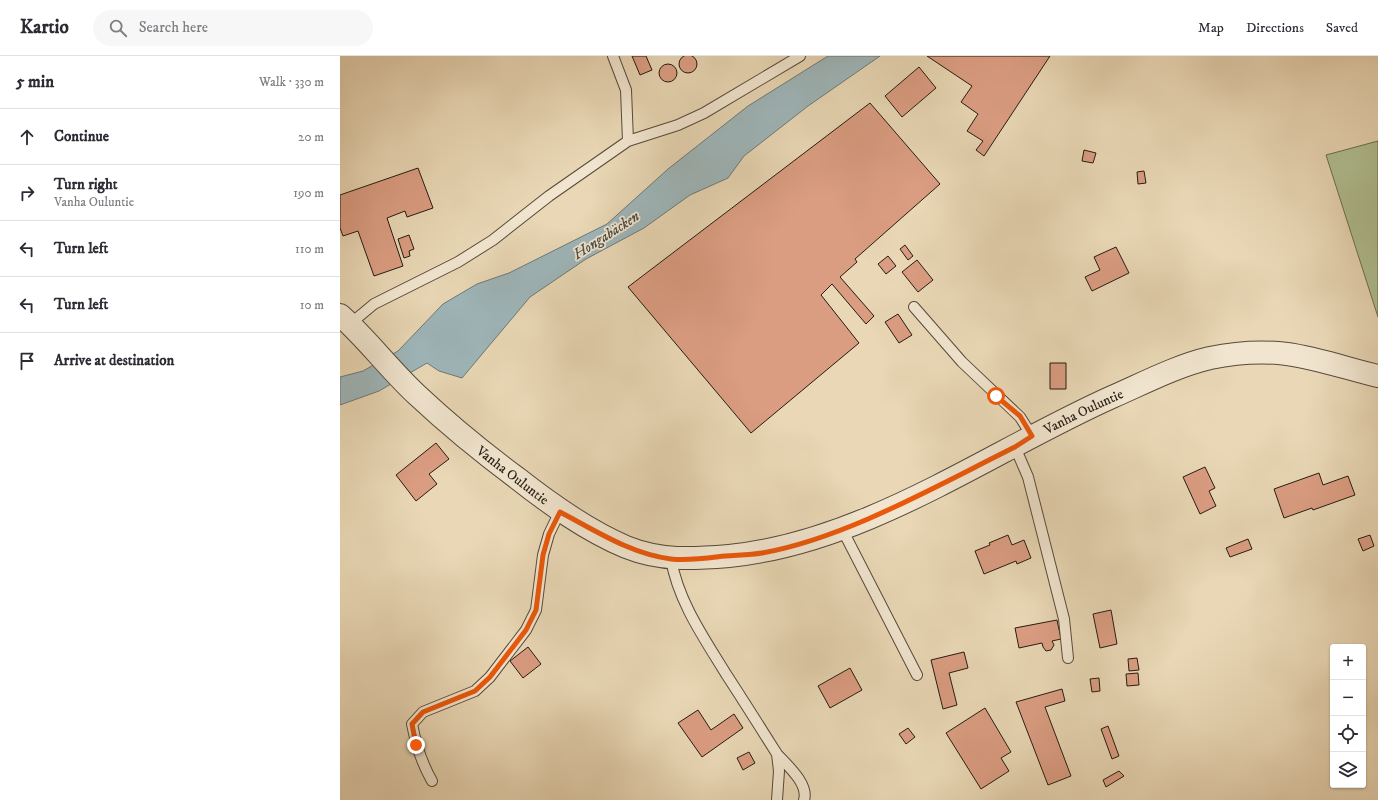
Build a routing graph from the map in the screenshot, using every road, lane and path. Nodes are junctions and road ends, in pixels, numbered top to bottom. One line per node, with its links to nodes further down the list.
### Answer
1 (613, 56): 3 (lane)
2 (800, 56): 3 (lane)
3 (628, 141): 5 (lane)
4 (914, 307): 7 (lane)
5 (351, 325): 8 (street, Vanha Ouluntie)
6 (1378, 376): 7 (street, Vanha Ouluntie)
7 (1024, 442): 9 (street, Vanha Ouluntie); 11 (lane)
8 (560, 512): 10 (street, Vanha Ouluntie); 14 (lane)
9 (842, 529): 10 (street, Vanha Ouluntie); 12 (lane)
10 (671, 559): 13 (lane)
11 (1068, 658)
12 (917, 675)
13 (777, 754): 15 (lane); 16 (lane)
14 (432, 781)
15 (777, 800)
16 (804, 800)

